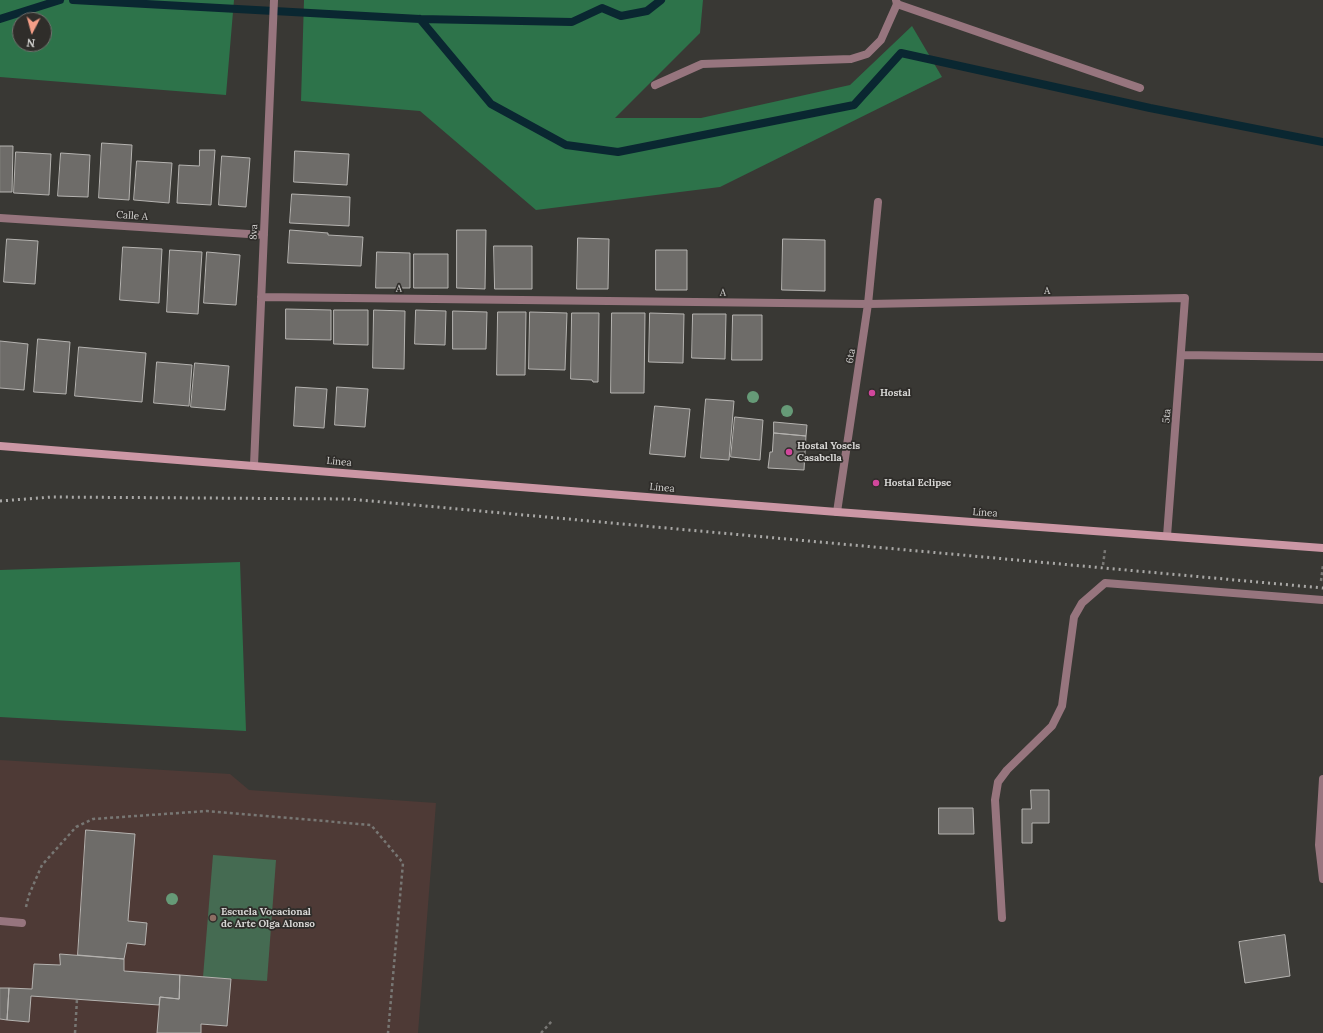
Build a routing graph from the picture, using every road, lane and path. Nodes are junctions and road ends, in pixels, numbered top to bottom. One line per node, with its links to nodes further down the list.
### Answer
1 (274, 0): 7 (street, 8va)
2 (896, 2): 3 (street); 4 (street)
3 (655, 86)
4 (1140, 88)
5 (878, 202): 10 (street, 6ta)
6 (0, 218): 7 (street, Calle A)
7 (264, 235): 8 (street, 8va)
8 (261, 297): 10 (street, A); 14 (street, 8va)
9 (1185, 298): 10 (street, A); 11 (street, 5ta)
10 (868, 304): 15 (street, 6ta)
11 (1182, 355): 12 (street); 17 (street, 5ta)
12 (1323, 358)
13 (0, 446): 14 (main road, Línea)
14 (254, 465): 15 (main road, Línea)
15 (837, 512): 16 (main road, Línea)
16 (1108, 532): 17 (main road, Línea); 20 (path)
17 (1167, 536): 18 (main road, Línea)
18 (1323, 548)
19 (1323, 560): 21 (path)
20 (1104, 583): 22 (street); 25 (street)
21 (1320, 588)
22 (1323, 600)
23 (1323, 779): 24 (street)
24 (1323, 879)
25 (1002, 918)
26 (0, 921): 27 (street)
27 (22, 923): 31 (path)
28 (77, 999): 30 (path)
29 (552, 1021): 32 (path)
30 (75, 1033)
31 (388, 1033)
32 (540, 1033)

